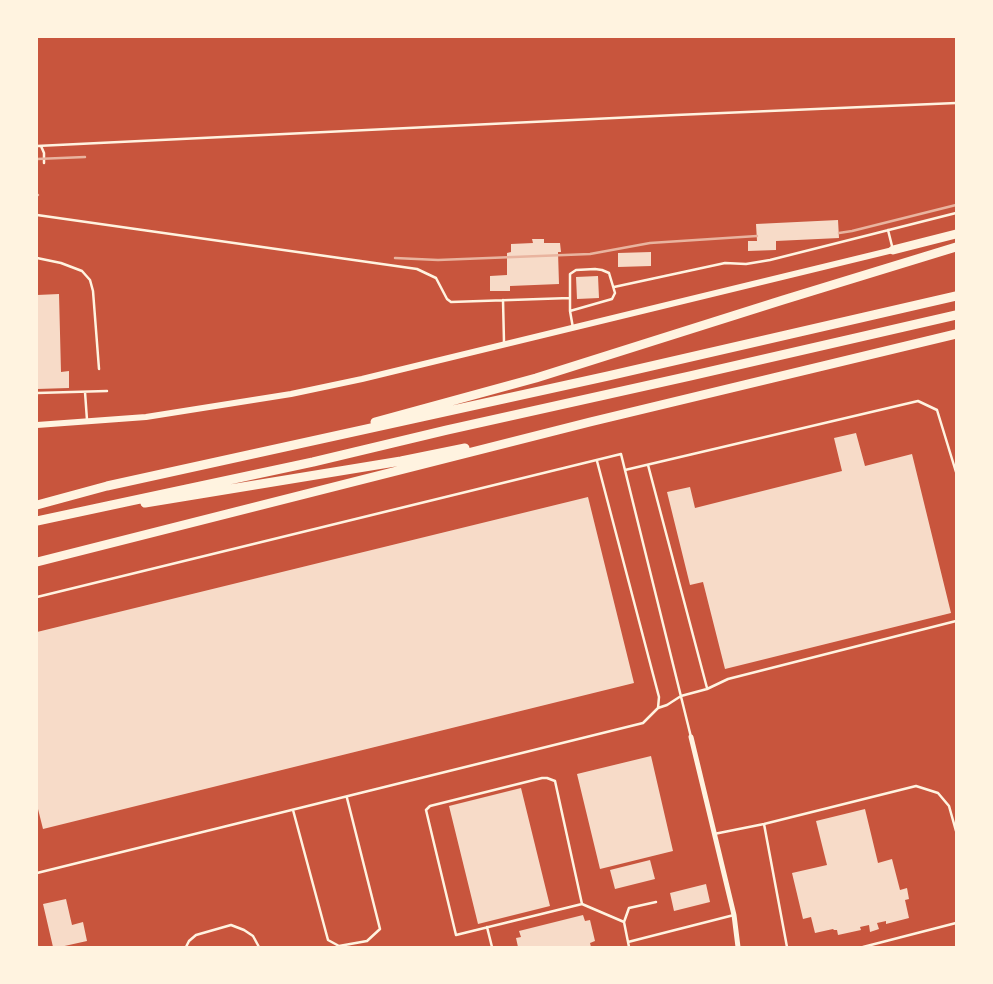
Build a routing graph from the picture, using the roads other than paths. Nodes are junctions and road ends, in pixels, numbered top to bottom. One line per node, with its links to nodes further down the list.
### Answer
1 (956, 103): 2 (lane)
2 (39, 146): 3 (lane)
3 (44, 163)
4 (956, 213): 6 (lane)
5 (37, 215): 14 (lane)
6 (888, 230): 9 (lane); 11 (lane)
7 (956, 234): 9 (highway)
8 (956, 247): 27 (highway)
9 (893, 250): 17 (street)
10 (37, 258): 20 (lane)
11 (614, 287): 13 (lane); 15 (lane)
12 (956, 296): 27 (highway)
13 (569, 298): 14 (lane); 15 (lane)
14 (503, 300): 19 (lane)
15 (570, 311): 17 (lane)
16 (956, 315): 33 (highway)
17 (573, 328): 19 (street)
18 (956, 334): 25 (highway)
19 (504, 345): 24 (street)
20 (99, 369)
21 (107, 391): 22 (lane)
22 (85, 392): 23 (lane); 24 (lane)
23 (37, 393)
24 (87, 422): 26 (street)
25 (590, 422): 33 (highway); 35 (highway)
26 (37, 425)
27 (259, 453): 32 (highway)
28 (597, 461): 30 (lane); 36 (lane); 40 (lane)
29 (648, 465): 30 (lane); 31 (lane); 38 (lane)
30 (625, 470): 39 (lane)
31 (956, 472)
32 (37, 505)
33 (49, 518): 34 (highway)
34 (37, 522)
35 (37, 562)
36 (37, 597)
37 (956, 621): 38 (lane)
38 (707, 689): 39 (lane)
39 (681, 696): 40 (lane); 41 (lane)
40 (658, 708): 42 (lane)
41 (691, 737): 46 (street)
42 (347, 797): 43 (lane); 43 (lane)
43 (293, 810): 47 (lane)
44 (764, 824): 45 (lane); 46 (lane); 60 (lane)
45 (956, 831)
46 (714, 834): 50 (street)
47 (37, 873)
48 (656, 902): 51 (lane)
49 (582, 904): 51 (lane); 53 (lane); 53 (lane)
50 (734, 915): 54 (lane); 59 (street)
51 (624, 922): 54 (lane)
52 (956, 923): 61 (lane)
53 (487, 928): 57 (lane)
54 (628, 942): 58 (lane)
55 (186, 947): 56 (lane)
56 (259, 947)
57 (492, 947)
58 (629, 947)
59 (737, 947)
60 (788, 947)
61 (863, 947)

